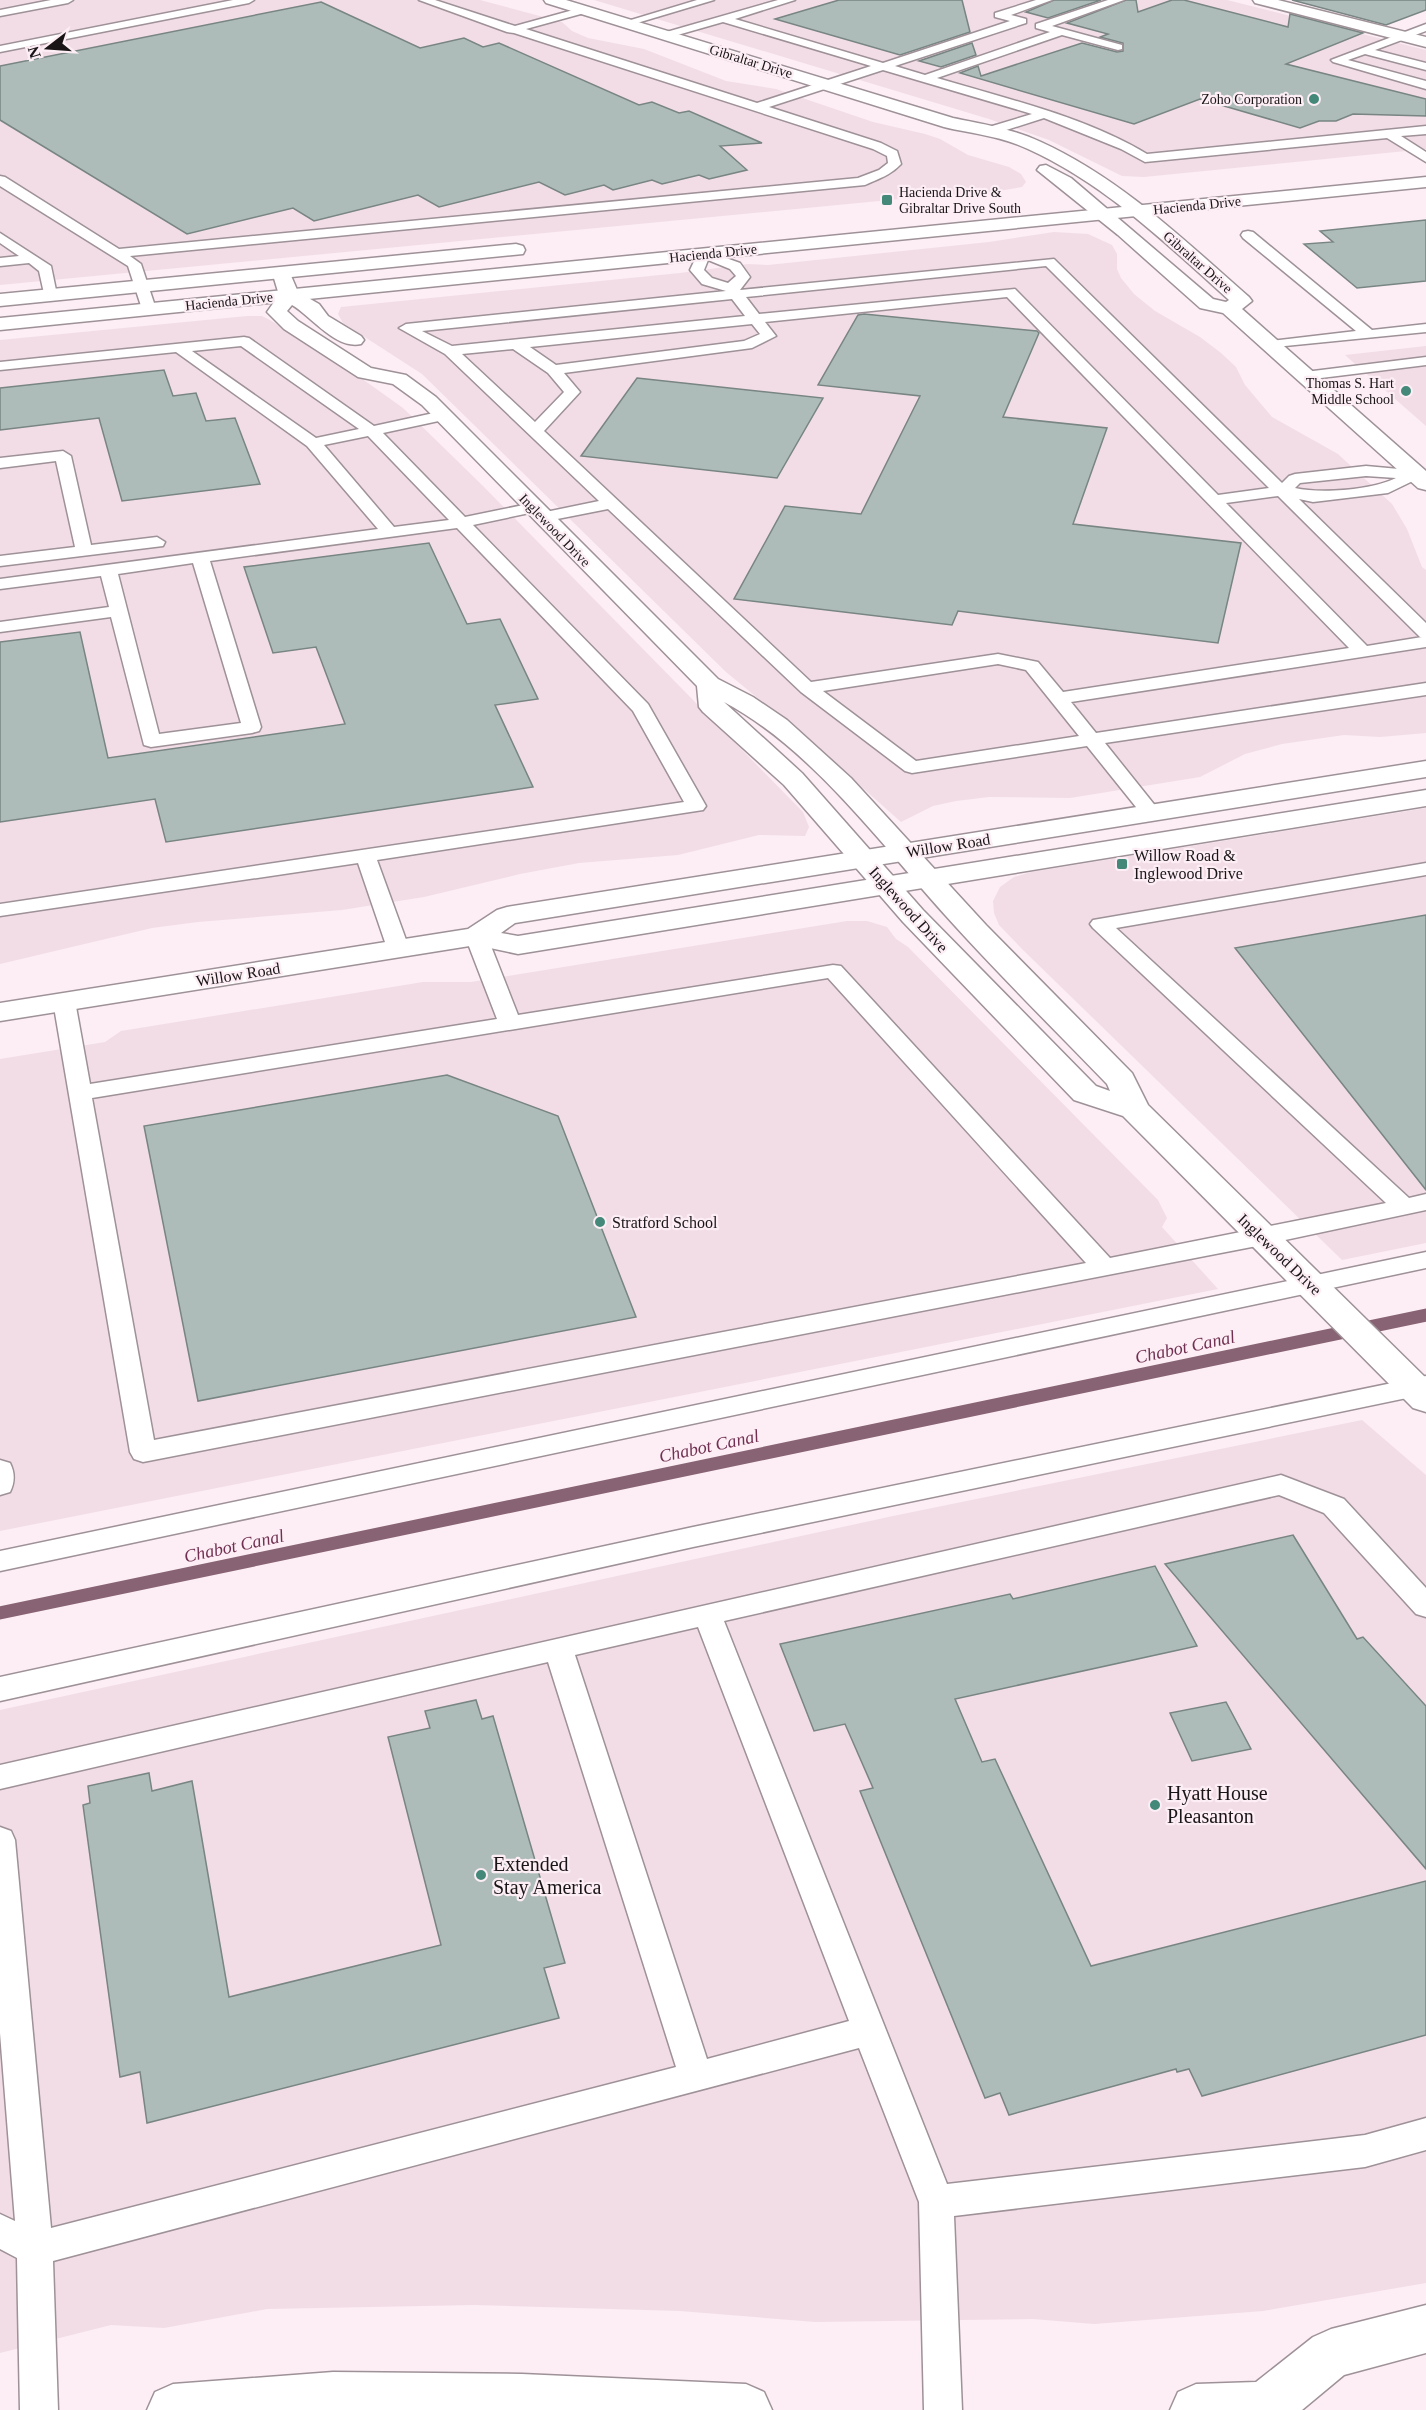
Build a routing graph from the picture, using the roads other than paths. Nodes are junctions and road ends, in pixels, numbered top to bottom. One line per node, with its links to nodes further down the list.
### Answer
1 (68, 0): 13 (lane)
2 (249, 0): 26 (lane)
3 (424, 0): 20 (lane)
4 (551, 0): 12 (street, Gibraltar Drive)
5 (656, 0): 11 (lane)
6 (709, 0): 11 (lane)
7 (790, 0): 14 (lane)
8 (1047, 0): 16 (lane)
9 (1119, 0): 18 (lane)
10 (1260, 0): 23 (street)
11 (682, 8): 17 (lane)
12 (584, 10): 17 (street, Gibraltar Drive); 20 (lane)
13 (0, 13)
14 (723, 19): 22 (lane); 28 (lane)
15 (1405, 19): 19 (street)
16 (1022, 21): 18 (lane); 28 (lane)
17 (627, 23): 22 (street, Gibraltar Drive)
18 (1040, 26): 21 (lane)
19 (1426, 26): 23 (lane)
20 (511, 30): 33 (lane)
21 (1061, 32): 25 (lane); 30 (lane)
22 (667, 35): 31 (street, Gibraltar Drive)
23 (1402, 36): 24 (street); 27 (lane)
24 (1426, 42)
25 (1118, 47)
26 (0, 49)
27 (1364, 50): 29 (lane); 32 (lane)
28 (882, 66): 30 (lane); 31 (lane)
29 (1426, 67)
30 (924, 79): 34 (lane)
31 (826, 84): 33 (lane); 35 (street, Gibraltar Drive)
32 (1426, 85)
33 (758, 107): 53 (lane)
34 (1046, 114): 36 (lane); 38 (lane)
35 (950, 123): 36 (street, Gibraltar Drive); 46 (street, Gibraltar Drive)
36 (993, 130): 45 (street, Gibraltar Drive)
37 (1426, 130): 38 (lane)
38 (1390, 134): 39 (lane)
39 (1426, 158)
40 (1426, 163): 41 (street)
41 (1402, 166)
42 (0, 180): 53 (lane)
43 (1426, 182): 48 (street, Hacienda Drive)
44 (1140, 191): 45 (street, Hacienda Drive)
45 (1116, 193): 46 (street, Hacienda Drive); 48 (street, Gibraltar Drive)
46 (1082, 196): 47 (street, Hacienda Drive); 49 (street, Gibraltar Drive)
47 (1053, 199)
48 (1138, 211): 49 (street, Hacienda Drive); 63 (street, Gibraltar Drive)
49 (1104, 214): 54 (street, Hacienda Drive); 63 (street, Gibraltar Drive)
50 (1248, 235): 68 (lane)
51 (0, 237): 55 (lane)
52 (539, 248): 57 (street, Hacienda Drive)
53 (116, 253): 58 (lane)
54 (704, 254): 59 (lane); 59 (lane); 61 (street, Hacienda Drive)
55 (32, 259): 56 (lane); 60 (lane)
56 (0, 262)
57 (281, 273): 58 (street, Hacienda Drive); 61 (street)
58 (142, 286): 60 (street, Hacienda Drive); 64 (lane)
59 (734, 291): 65 (lane); 72 (lane); 84 (lane)
60 (50, 295): 62 (street, Hacienda Drive)
61 (289, 295): 64 (street, Hacienda Drive); 77 (street, Inglewood Drive); 77 (street, Inglewood Drive)
62 (0, 300)
63 (1229, 308): 70 (street, Gibraltar Drive)
64 (149, 309): 66 (street, Hacienda Drive)
65 (755, 319): 69 (lane); 75 (lane); 85 (lane)
66 (0, 324)
67 (1426, 328): 68 (lane)
68 (1368, 334): 70 (lane)
69 (516, 344): 72 (lane); 75 (lane)
70 (1271, 345): 76 (street, Gibraltar Drive)
71 (179, 348): 74 (lane); 79 (lane); 81 (lane)
72 (450, 351): 80 (lane)
73 (1426, 361): 76 (lane)
74 (0, 366)
75 (553, 370): 80 (lane)
76 (1305, 376): 83 (street, Gibraltar Drive)
77 (399, 379): 78 (street, Inglewood Drive)
78 (443, 416): 79 (lane); 87 (street, Inglewood Drive)
79 (372, 431): 81 (lane); 88 (lane)
80 (535, 431): 86 (lane)
81 (313, 443): 89 (lane)
82 (0, 463): 91 (lane)
83 (1421, 478): 84 (lane)
84 (1283, 491): 85 (lane); 98 (lane)
85 (1214, 500): 100 (lane)
86 (611, 502): 87 (lane); 102 (lane)
87 (538, 513): 88 (lane); 101 (street, Inglewood Drive)
88 (461, 523): 89 (lane); 110 (lane)
89 (390, 532): 92 (lane)
90 (157, 542): 91 (lane)
91 (84, 551): 93 (lane)
92 (200, 557): 94 (lane); 96 (lane)
93 (0, 561)
94 (108, 569): 95 (lane); 96 (lane)
95 (0, 584)
96 (118, 611): 97 (lane)
97 (0, 627)
98 (1426, 633)
99 (1426, 642): 100 (lane)
100 (1363, 652): 104 (lane)
101 (709, 684): 109 (street, Inglewood Drive); 111 (street, Inglewood Drive)
102 (807, 688): 104 (lane); 105 (lane)
103 (1426, 689): 105 (lane)
104 (1058, 698): 105 (lane)
105 (1093, 740): 108 (lane)
106 (1426, 769): 108 (street, Willow Road)
107 (1426, 798): 113 (street, Willow Road)
108 (1151, 813): 109 (street, Willow Road)
109 (905, 852): 111 (street, Willow Road); 113 (street, Inglewood Drive)
110 (366, 856): 115 (lane); 117 (lane)
111 (864, 859): 114 (street, Inglewood Drive); 116 (street, Willow Road)
112 (1426, 869): 123 (lane)
113 (929, 879): 114 (street, Willow Road); 122 (street, Inglewood Drive)
114 (888, 886): 116 (street, Willow Road); 122 (street, Inglewood Drive)
115 (0, 910)
116 (476, 936): 117 (street, Willow Road); 120 (lane)
117 (398, 948): 118 (street, Willow Road)
118 (64, 1001): 119 (street, Willow Road); 121 (lane)
119 (0, 1012)
120 (510, 1023): 121 (lane); 126 (lane)
121 (80, 1093): 126 (lane)
122 (1134, 1108): 124 (street, Inglewood Drive)
123 (1415, 1205): 124 (lane)
124 (1262, 1237): 126 (lane); 127 (street, Inglewood Drive)
125 (1426, 1260): 127 (lane)
126 (1104, 1267)
127 (1316, 1288): 128 (street, Inglewood Drive); 131 (lane)
128 (1418, 1387): 135 (lane)
129 (0, 1470): 130 (lane)
130 (0, 1485)
131 (0, 1561)
132 (1426, 1606): 133 (lane)
133 (707, 1614): 134 (lane); 138 (lane)
134 (558, 1648): 136 (lane); 139 (lane)
135 (0, 1689)
136 (0, 1777)
137 (0, 1840): 143 (lane)
138 (868, 2031): 139 (lane); 141 (lane)
139 (696, 2077): 143 (lane)
140 (1426, 2134): 141 (lane)
141 (936, 2202): 149 (lane)
142 (0, 2231): 143 (lane)
143 (35, 2249): 146 (lane)
144 (1426, 2329): 145 (street)
145 (1271, 2408): 150 (street)
146 (39, 2410)
147 (173, 2410): 148 (street)
148 (746, 2410)
149 (943, 2410)
150 (1196, 2410)

